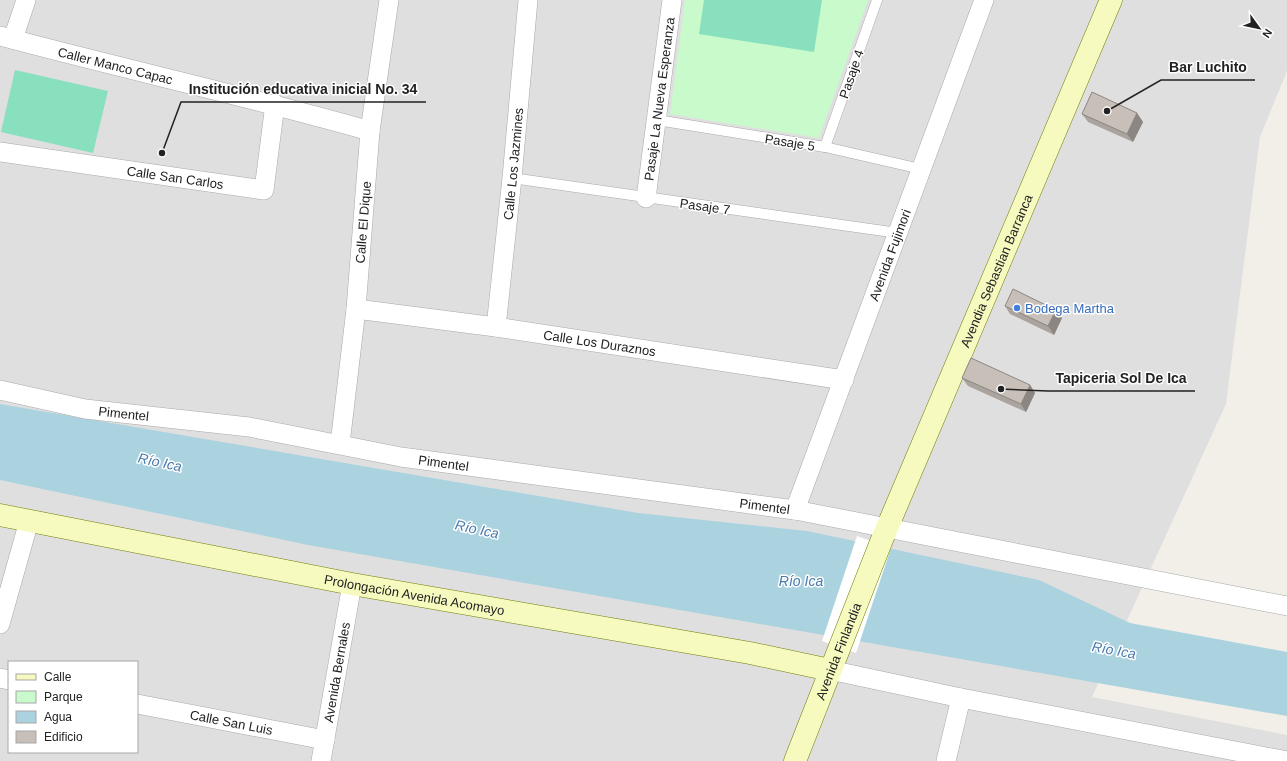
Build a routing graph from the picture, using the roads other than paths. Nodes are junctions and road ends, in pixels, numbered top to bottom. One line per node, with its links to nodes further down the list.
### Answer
1 (26, 0): 8 (street)
2 (389, 0): 11 (street, Calle El Dique)
3 (528, 0): 15 (street, Calle Los Jazmines)
4 (672, 0): 10 (street, Pasaje La Nueva Esperanza)
5 (877, 0): 12 (lane, Pasaje 4)
6 (984, 0): 14 (street, Avenida Fujimori)
7 (1111, 0): 26 (street, Avendia Sebastian Barranca)
8 (6, 38): 9 (street, Caller Manco Capac)
9 (275, 104): 11 (street, Caller Manco Capac); 13 (street, Calle San Carlos)
10 (657, 120): 12 (lane, Pasaje 5); 16 (street, Pasaje La Nueva Esperanza)
11 (370, 131): 18 (street, Calle El Dique)
12 (825, 147): 14 (lane, Pasaje 5)
13 (0, 152)
14 (921, 169): 17 (street, Avenida Fujimori)
15 (512, 178): 16 (lane, Pasaje 7); 19 (street, Calle Los Jazmines)
16 (646, 198): 17 (lane, Pasaje 7)
17 (898, 233): 20 (street, Avenida Fujimori)
18 (356, 309): 19 (street, Calle Los Duraznos); 22 (street, Calle El Dique)
19 (496, 327): 20 (street, Calle Los Duraznos)
20 (844, 380): 23 (street, Avenida Fujimori)
21 (0, 390): 22 (street, Pimentel)
22 (340, 444): 23 (street, Pimentel)
23 (796, 510): 26 (street, Pimentel)
24 (0, 515): 25 (street, Prolongación Avenida Acomayo)
25 (29, 521): 27 (street, Prolongación Avenida Acomayo); 29 (street)
26 (885, 535): 28 (street, Pimentel); 30 (street, Avenida Finlandia)
27 (352, 584): 30 (street, Prolongación Avenida Acomayo); 33 (street, Avenida Bernales)
28 (1287, 606)
29 (0, 624)
30 (830, 670): 31 (street); 37 (street, Avenida Finlandia)
31 (961, 698): 34 (street); 38 (street)
32 (138, 704): 33 (street, Calle San Luis)
33 (325, 740): 36 (street, Avenida Bernales)
34 (1223, 755): 35 (street)
35 (1287, 760)
36 (321, 761)
37 (796, 761)
38 (946, 761)

